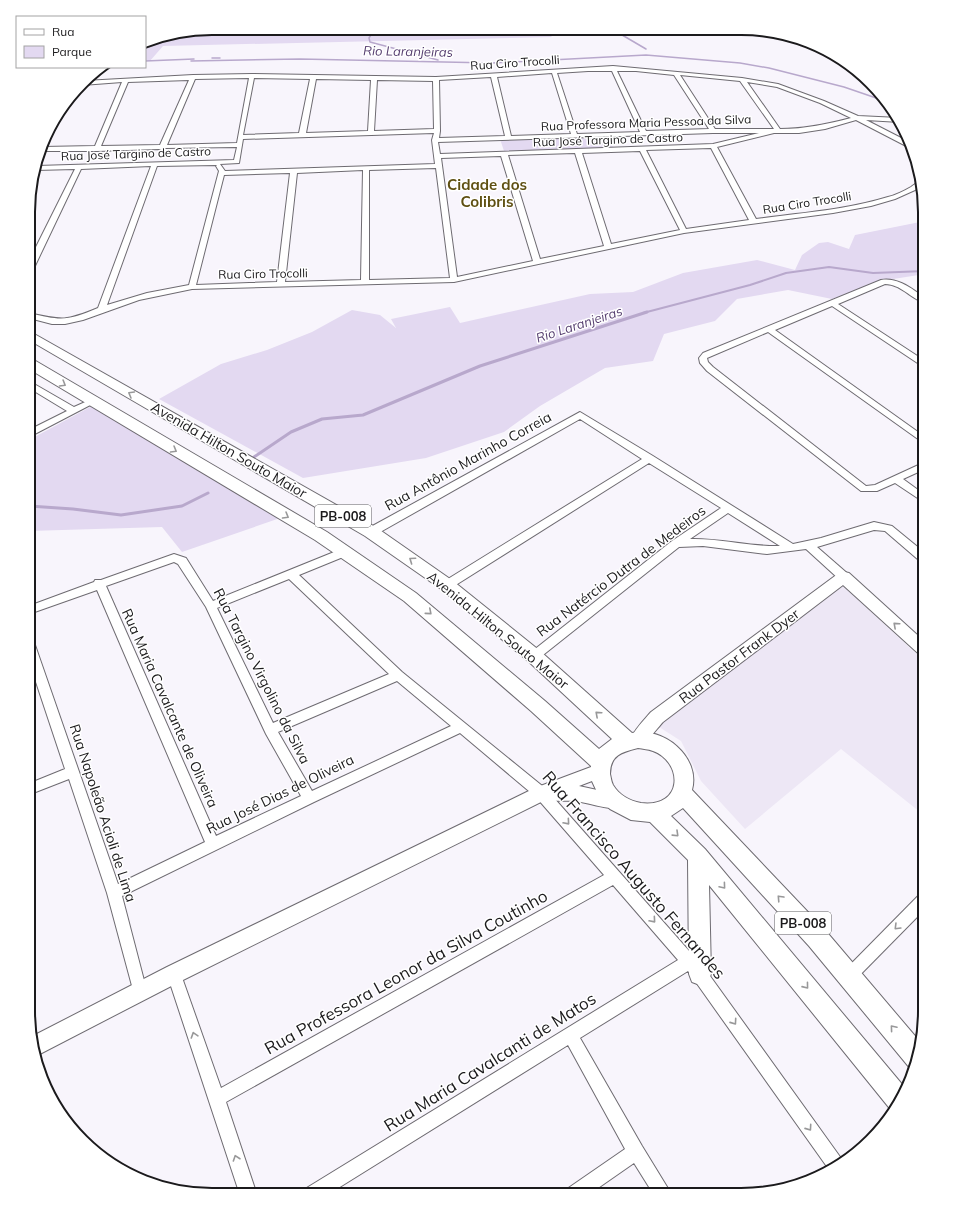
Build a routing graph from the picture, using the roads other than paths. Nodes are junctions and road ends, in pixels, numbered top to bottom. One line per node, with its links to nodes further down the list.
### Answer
1 (613, 68): 2 (street, Rua Ciro Trocolli); 3 (street, Rua Ciro Trocolli); 19 (street)
2 (554, 71): 5 (street, Rua Ciro Trocolli); 21 (street)
3 (676, 73): 11 (street, Rua Ciro Trocolli); 17 (street)
4 (252, 76): 6 (street, Rua Ciro Trocolli); 7 (street, Rua Ciro Trocolli); 22 (street)
5 (494, 76): 9 (street, Rua Ciro Trocolli); 23 (street)
6 (193, 77): 10 (street, Rua Ciro Trocolli); 28 (street)
7 (313, 78): 8 (street, Rua Ciro Trocolli); 20 (street)
8 (374, 78): 9 (street, Rua Ciro Trocolli); 18 (street)
9 (436, 79): 16 (street)
10 (126, 80): 12 (street, Rua Ciro Trocolli); 30 (street)
11 (742, 80): 13 (street, Rua Ciro Trocolli); 15 (street)
12 (91, 83)
13 (857, 118): 14 (street); 15 (street, Rua Professora Maria Pessoa da Silva); 25 (street, Rua Ciro Trocolli)
14 (892, 120)
15 (778, 130): 17 (street, Rua Professora Maria Pessoa da Silva); 27 (street, Rua José Targino de Castro)
16 (436, 131): 18 (street); 24 (street)
17 (713, 131): 19 (street, Rua Professora Maria Pessoa da Silva)
18 (371, 133): 20 (street)
19 (644, 133): 21 (street, Rua Professora Maria Pessoa da Silva)
20 (302, 136): 22 (street)
21 (576, 136): 23 (street, Rua Professora Maria Pessoa da Silva)
22 (240, 137): 26 (street)
23 (509, 138): 24 (street, Rua Professora Maria Pessoa da Silva)
24 (435, 140): 34 (street)
25 (903, 140)
26 (240, 145): 28 (street); 36 (street)
27 (712, 146): 31 (street, Rua José Targino de Castro); 45 (street)
28 (162, 148): 30 (street)
29 (46, 149): 30 (street)
30 (97, 149)
31 (643, 150): 32 (street, Rua José Targino de Castro); 46 (street)
32 (578, 151): 33 (street, Rua José Targino de Castro); 47 (street)
33 (504, 154): 34 (street, Rua José Targino de Castro); 49 (street)
34 (437, 156): 38 (street)
35 (217, 162): 36 (street, Rua José Targino de Castro); 37 (street, Rua José Targino de Castro); 43 (street)
36 (237, 162): 43 (street)
37 (155, 164): 39 (street, Rua José Targino de Castro); 56 (street)
38 (438, 166): 41 (street, Rua José Targino de Castro); 50 (street)
39 (79, 167): 40 (street, Rua José Targino de Castro); 48 (street)
40 (40, 168)
41 (366, 168): 42 (street, Rua José Targino de Castro); 51 (street)
42 (294, 170): 43 (street, Rua José Targino de Castro); 52 (street)
43 (222, 172): 53 (street)
44 (916, 187): 45 (street, Rua Ciro Trocolli)
45 (754, 222): 46 (street, Rua Ciro Trocolli)
46 (684, 231): 47 (street, Rua Ciro Trocolli)
47 (608, 248): 49 (street, Rua Ciro Trocolli)
48 (35, 258)
49 (536, 262): 50 (street, Rua Ciro Trocolli)
50 (454, 280): 51 (street, Rua Ciro Trocolli)
51 (365, 283): 52 (street, Rua Ciro Trocolli)
52 (281, 285): 53 (street, Rua Ciro Trocolli)
53 (192, 287): 56 (street, Rua Ciro Trocolli)
54 (918, 297): 55 (street)
55 (832, 303): 58 (street); 60 (street)
56 (101, 310): 57 (street, Rua Ciro Trocolli)
57 (35, 317)
58 (769, 330): 66 (street); 69 (street)
59 (35, 338): 72 (main road, Avenida Hilton Souto Maior / PB-008, one-way to 59)
60 (918, 359)
61 (35, 368): 63 (main road, Avenida Hilton Souto Maior / PB-008, one-way to 63)
62 (35, 388): 64 (street)
63 (92, 402): 64 (street); 76 (main road, Avenida Hilton Souto Maior / PB-008, one-way to 76)
64 (74, 411): 65 (street)
65 (35, 431)
66 (918, 436)
67 (650, 458): 71 (street); 72 (street, Rua Antônio Marinho Correia); 81 (street)
68 (918, 469): 69 (street)
69 (897, 480): 70 (street)
70 (918, 495)
71 (727, 509): 73 (street, Rua Natércio Dutra de Medeiros); 75 (street)
72 (371, 532): 81 (main road, Avenida Hilton Souto Maior / PB-008, one-way to 72)
73 (676, 544): 75 (street); 85 (street, Rua Natércio Dutra de Medeiros)
74 (809, 546): 75 (street); 77 (street); 79 (street)
75 (791, 548)
76 (344, 552): 78 (street); 91 (main road, Avenida Hilton Souto Maior / PB-008, one-way to 91)
77 (918, 553)
78 (291, 574): 82 (street); 87 (street, Rua Francisco Augusto Fernandes)
79 (844, 577): 84 (main road, one-way to 79); 90 (main road, Rua Pastor Frank Dyer)
80 (99, 583): 82 (street, Rua Targino Virgolino da Silva); 83 (street); 99 (street, Rua Maria Cavalcante de Oliveira)
81 (447, 585): 85 (main road, Avenida Hilton Souto Maior / PB-008)
82 (211, 606): 89 (street, Rua Targino Virgolino da Silva)
83 (35, 608)
84 (918, 645)
85 (534, 656): 90 (main road, Avenida Hilton Souto Maior / PB-008, one-way to 85)
86 (35, 662): 92 (street, Rua Napoleão Acioli de Lima)
87 (398, 675): 88 (street, Rua Francisco Augusto Fernandes); 89 (street)
88 (462, 727): 94 (street, Rua Francisco Augusto Fernandes); 96 (street, Rua José Dias de Oliveira)
89 (270, 730): 96 (street, Rua Targino Virgolino da Silva)
90 (633, 740): 91 (main road); 95 (main road)
91 (600, 767): 94 (main road); 97 (main road)
92 (73, 772): 93 (street); 102 (street, Rua Napoleão Acioli de Lima)
93 (35, 787)
94 (541, 793): 97 (main road); 101 (street, Rua Francisco Augusto Fernandes, one-way to 101); 105 (main road)
95 (682, 793): 98 (main road); 106 (main road, PB-008, one-way to 95)
96 (309, 798): 99 (street, Rua José Dias de Oliveira)
97 (614, 801): 98 (main road)
98 (654, 813): 100 (main road, PB-008, one-way to 100)
99 (213, 844): 102 (street, Rua José Dias de Oliveira)
100 (698, 856): 104 (main road); 111 (main road, PB-008, one-way to 111)
101 (615, 876): 104 (street, Rua Francisco Augusto Fernandes, one-way to 104); 112 (street, Rua Professora Leonor da Silva Coutinho)
102 (114, 893): 107 (street, Rua Napoleão Acioli de Lima)
103 (918, 906): 106 (street, one-way to 106)
104 (694, 968): 108 (street, Rua Maria Cavalcanti de Matos); 114 (street, Rua Francisco Augusto Fernandes, one-way to 114)
105 (174, 974): 107 (main road); 112 (street, one-way to 105)
106 (849, 976): 110 (main road, PB-008, one-way to 106)
107 (140, 992): 109 (main road)
108 (571, 1036): 113 (street); 116 (street, Rua Maria Cavalcanti de Matos)
109 (38, 1044)
110 (913, 1052)
111 (896, 1096)
112 (216, 1099): 115 (street, one-way to 112)
113 (636, 1152): 117 (street); 118 (street)
114 (833, 1162)
115 (247, 1188)
116 (322, 1188)
117 (583, 1188)
118 (659, 1188)

